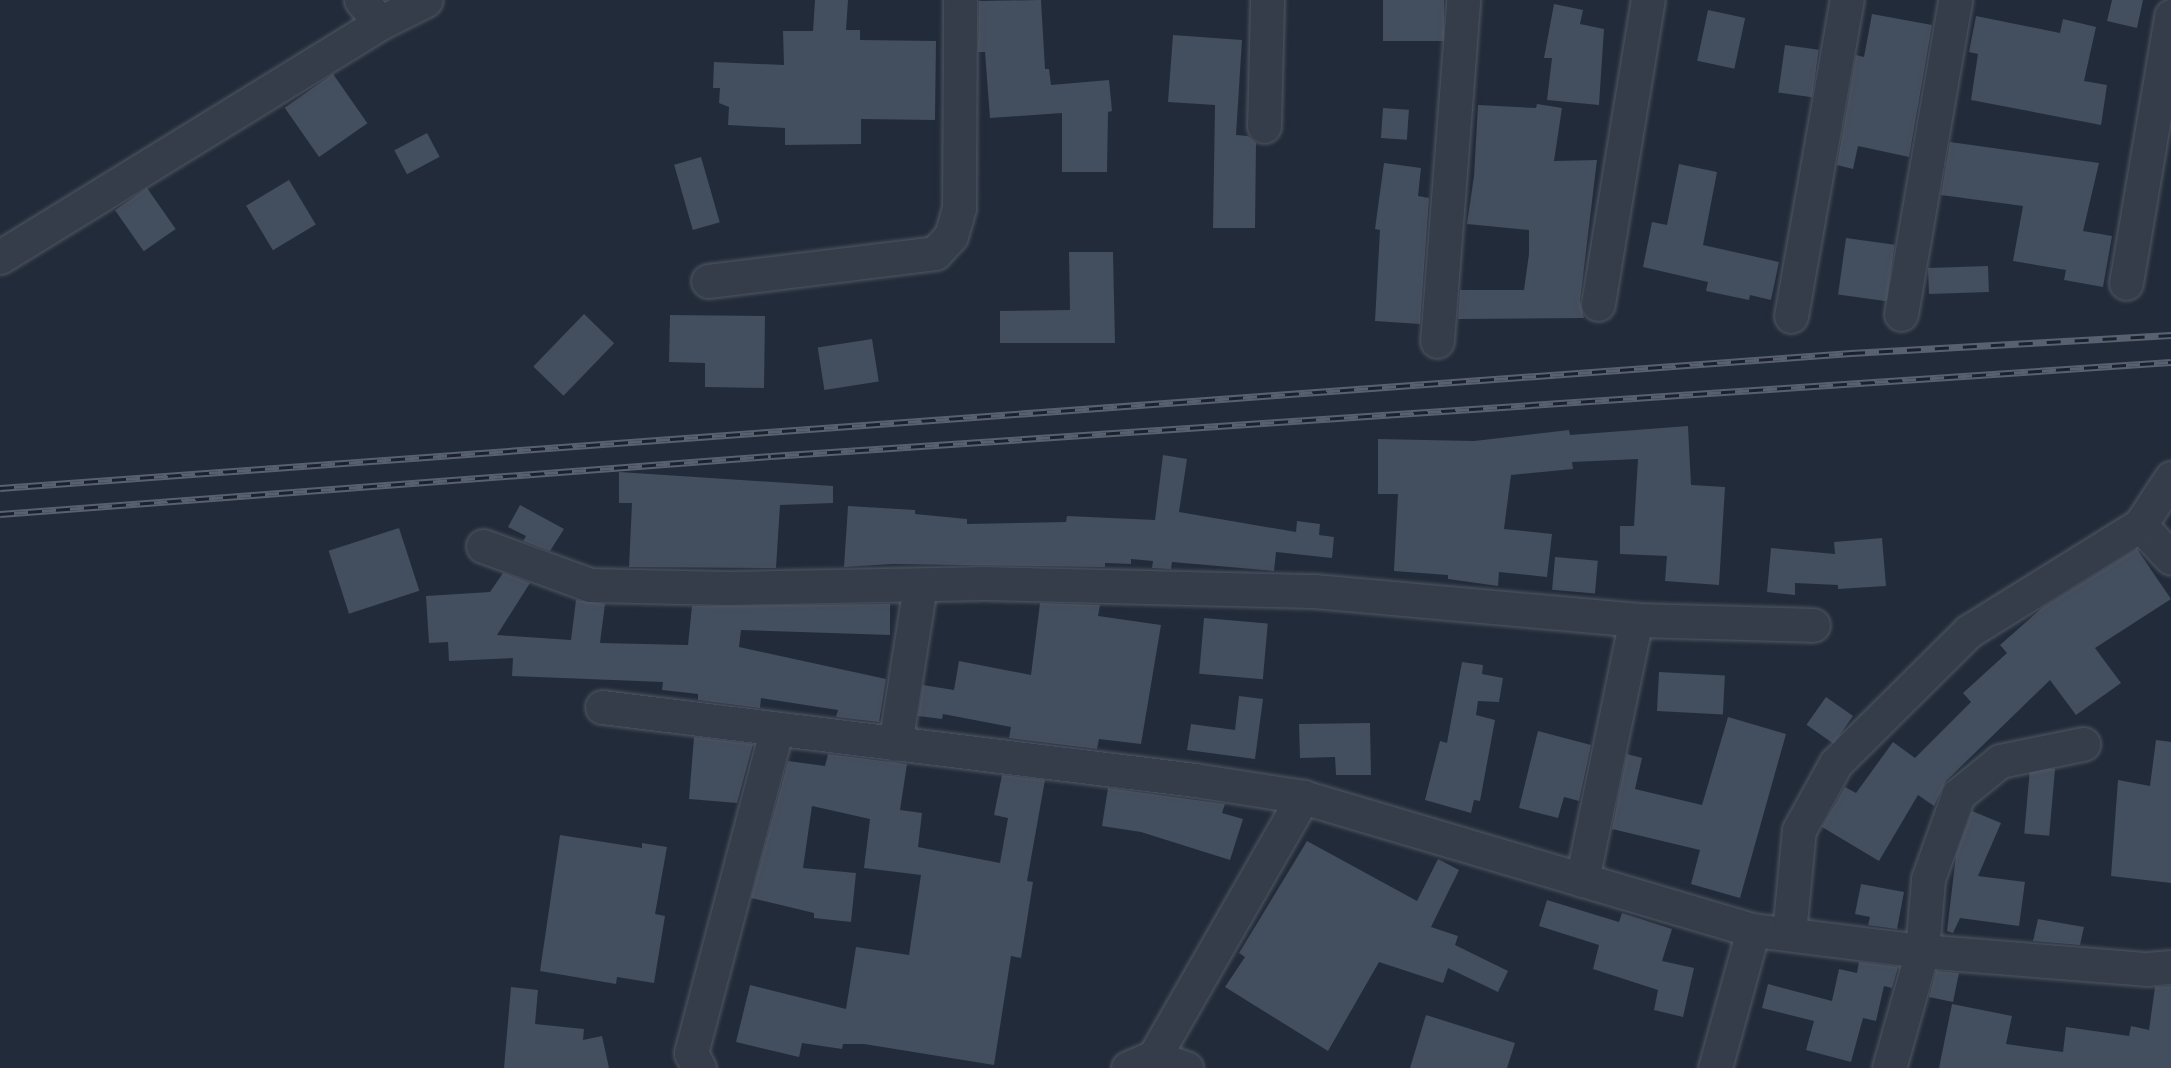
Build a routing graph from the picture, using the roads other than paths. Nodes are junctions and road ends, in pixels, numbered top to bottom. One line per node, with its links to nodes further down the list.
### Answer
1 (426, 0): 8 (street)
2 (960, 0): 12 (street)
3 (1267, 0): 10 (street)
4 (1463, 0): 17 (street)
5 (1648, 0): 14 (street)
6 (1847, 0): 16 (street)
7 (1955, 0): 15 (street)
8 (370, 12): 11 (street)
9 (2171, 16): 13 (street)
10 (1264, 126)
11 (0, 257)
12 (708, 281)
13 (2126, 283)
14 (1598, 304)
15 (1901, 314)
16 (1791, 316)
17 (1437, 340)
18 (2171, 478): 19 (street)
19 (2140, 525): 21 (street); 32 (street)
20 (483, 546): 22 (street)
21 (2171, 558)
22 (920, 586): 23 (street); 27 (street)
23 (1636, 620): 24 (street); 30 (street)
24 (1813, 626)
25 (602, 707): 26 (street)
26 (776, 731): 27 (street); 36 (street)
27 (895, 744): 29 (street)
28 (2083, 744): 33 (street)
29 (1304, 797): 30 (street); 35 (street)
30 (1582, 880): 31 (street)
31 (1753, 930): 32 (street); 38 (street)
32 (1789, 933): 33 (street)
33 (1922, 951): 34 (street); 39 (street)
34 (2171, 967)
35 (1141, 1062): 37 (street)
36 (699, 1068)
37 (1186, 1068)
38 (1715, 1068)
39 (1889, 1068)

